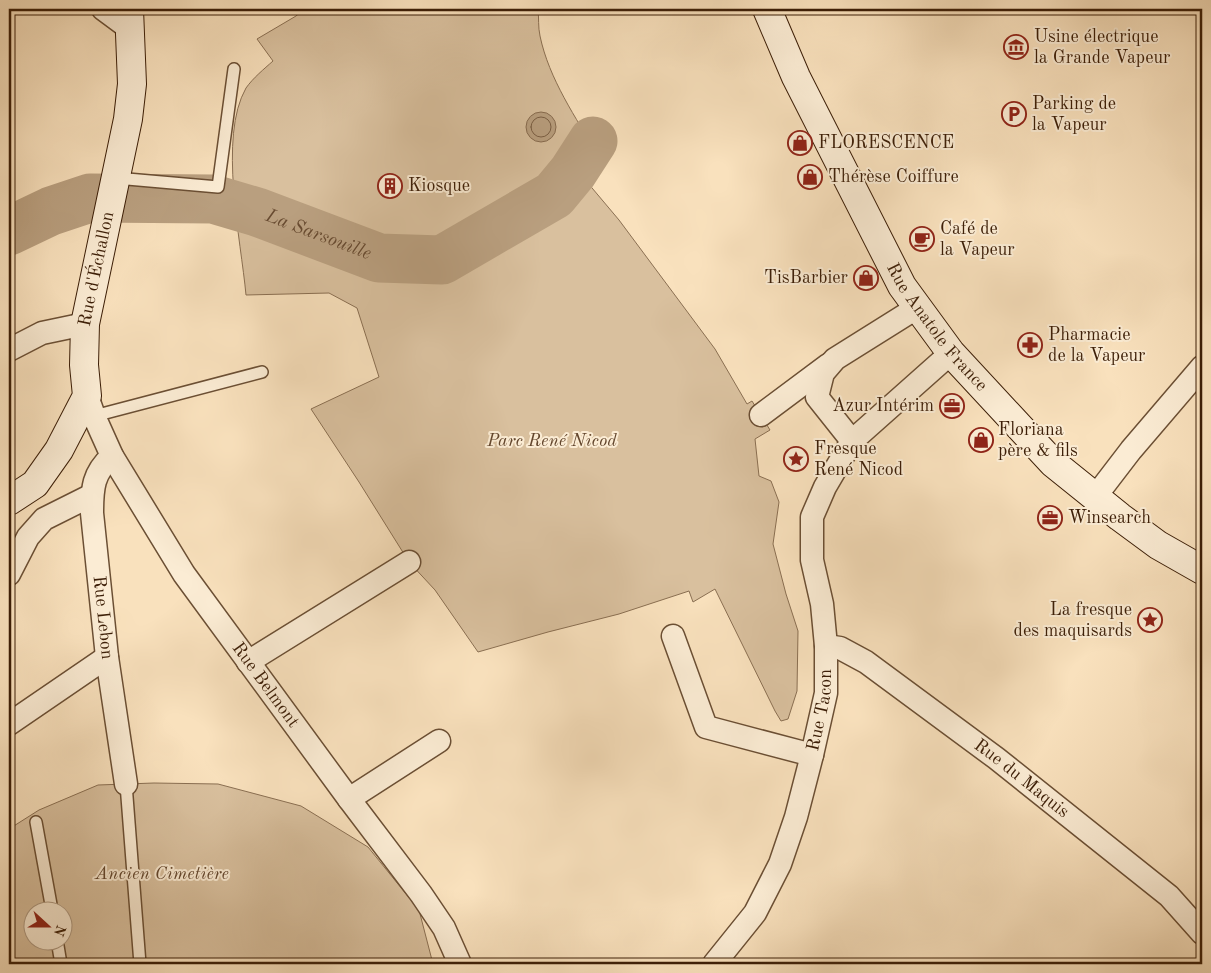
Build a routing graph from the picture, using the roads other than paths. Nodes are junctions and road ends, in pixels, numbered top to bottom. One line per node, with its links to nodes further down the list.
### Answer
1 (103, 9): 3 (street)
2 (767, 9): 6 (main road, Rue Anatole France)
3 (130, 19): 5 (main road, Rue d'Échallon)
4 (234, 69): 5 (lane)
5 (112, 198): 7 (main road, Rue d'Échallon)
6 (918, 307): 9 (main road, Rue Anatole France); 10 (street)
7 (85, 324): 8 (street); 13 (main road, Rue d'Échallon)
8 (9, 350)
9 (951, 353): 15 (street, Rue Tacon); 18 (main road, Rue Anatole France)
10 (835, 359): 14 (street); 15 (street)
11 (1202, 367): 18 (street)
12 (262, 372): 13 (lane)
13 (91, 406): 16 (street, Rue Belmont); 19 (main road)
14 (761, 415)
15 (852, 441): 24 (street, Rue Tacon)
16 (112, 456): 17 (street, Rue Lebon); 26 (street, Rue Belmont)
17 (92, 495): 22 (street); 25 (street, Rue Lebon)
18 (1095, 497): 21 (main road, Rue Anatole France)
19 (9, 501)
20 (409, 562): 26 (street)
21 (1202, 570)
22 (9, 574)
23 (673, 636): 29 (street)
24 (826, 646): 29 (street, Rue Tacon); 34 (street, Rue du Maquis)
25 (107, 657): 27 (street); 30 (street, Rue Lebon)
26 (248, 662): 31 (street, Rue Belmont)
27 (9, 724)
28 (439, 741): 31 (street)
29 (812, 755): 39 (street, Rue Tacon)
30 (126, 784): 37 (lane)
31 (349, 799): 38 (street, Rue Belmont)
32 (36, 822): 33 (lane)
33 (50, 900)
34 (1202, 933)
35 (59, 950): 36 (lane)
36 (62, 964)
37 (140, 964)
38 (460, 964)
39 (714, 964)

